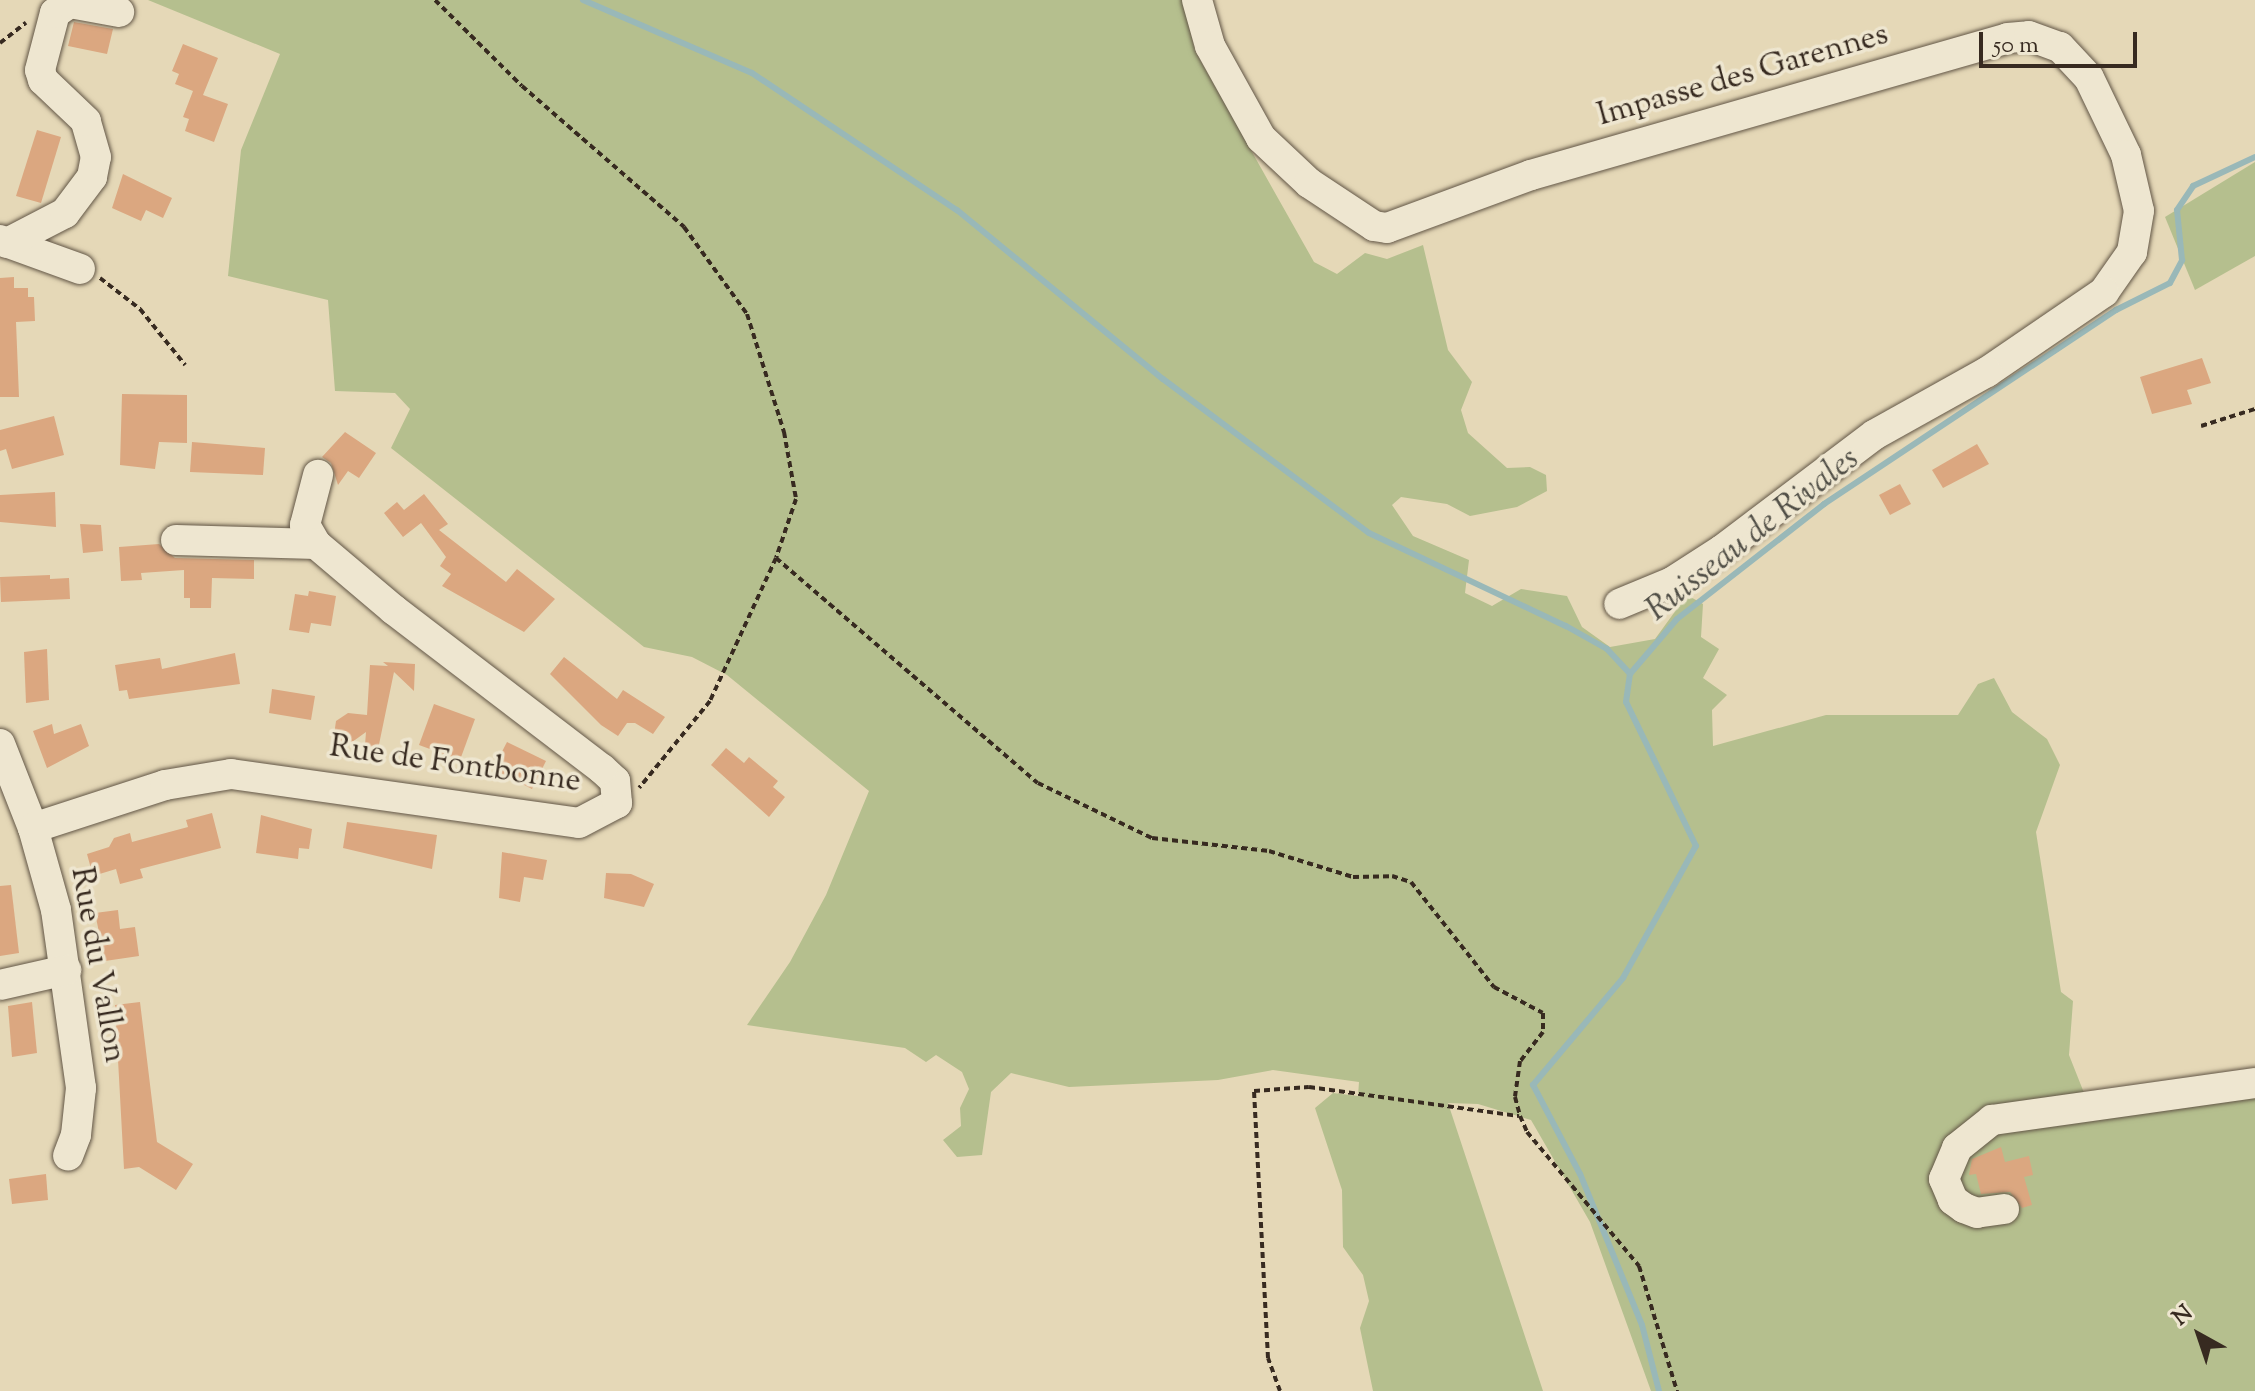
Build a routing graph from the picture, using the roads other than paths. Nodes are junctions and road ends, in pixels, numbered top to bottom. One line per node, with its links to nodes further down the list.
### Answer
1 (1197, 0): 8 (street, Impasse des Garennes)
2 (119, 12): 3 (street)
3 (3, 241): 4 (street)
4 (80, 269)
5 (318, 475): 7 (street)
6 (176, 540): 7 (street)
7 (316, 544): 10 (street, Rue de Fontbonne)
8 (1619, 604)
9 (0, 744): 10 (street, Rue du Vallon)
10 (19, 814): 11 (street, Rue du Vallon)
11 (66, 970): 12 (street); 14 (street, Rue du Vallon)
12 (0, 985)
13 (2255, 1083): 15 (street)
14 (68, 1156)
15 (2004, 1209)

